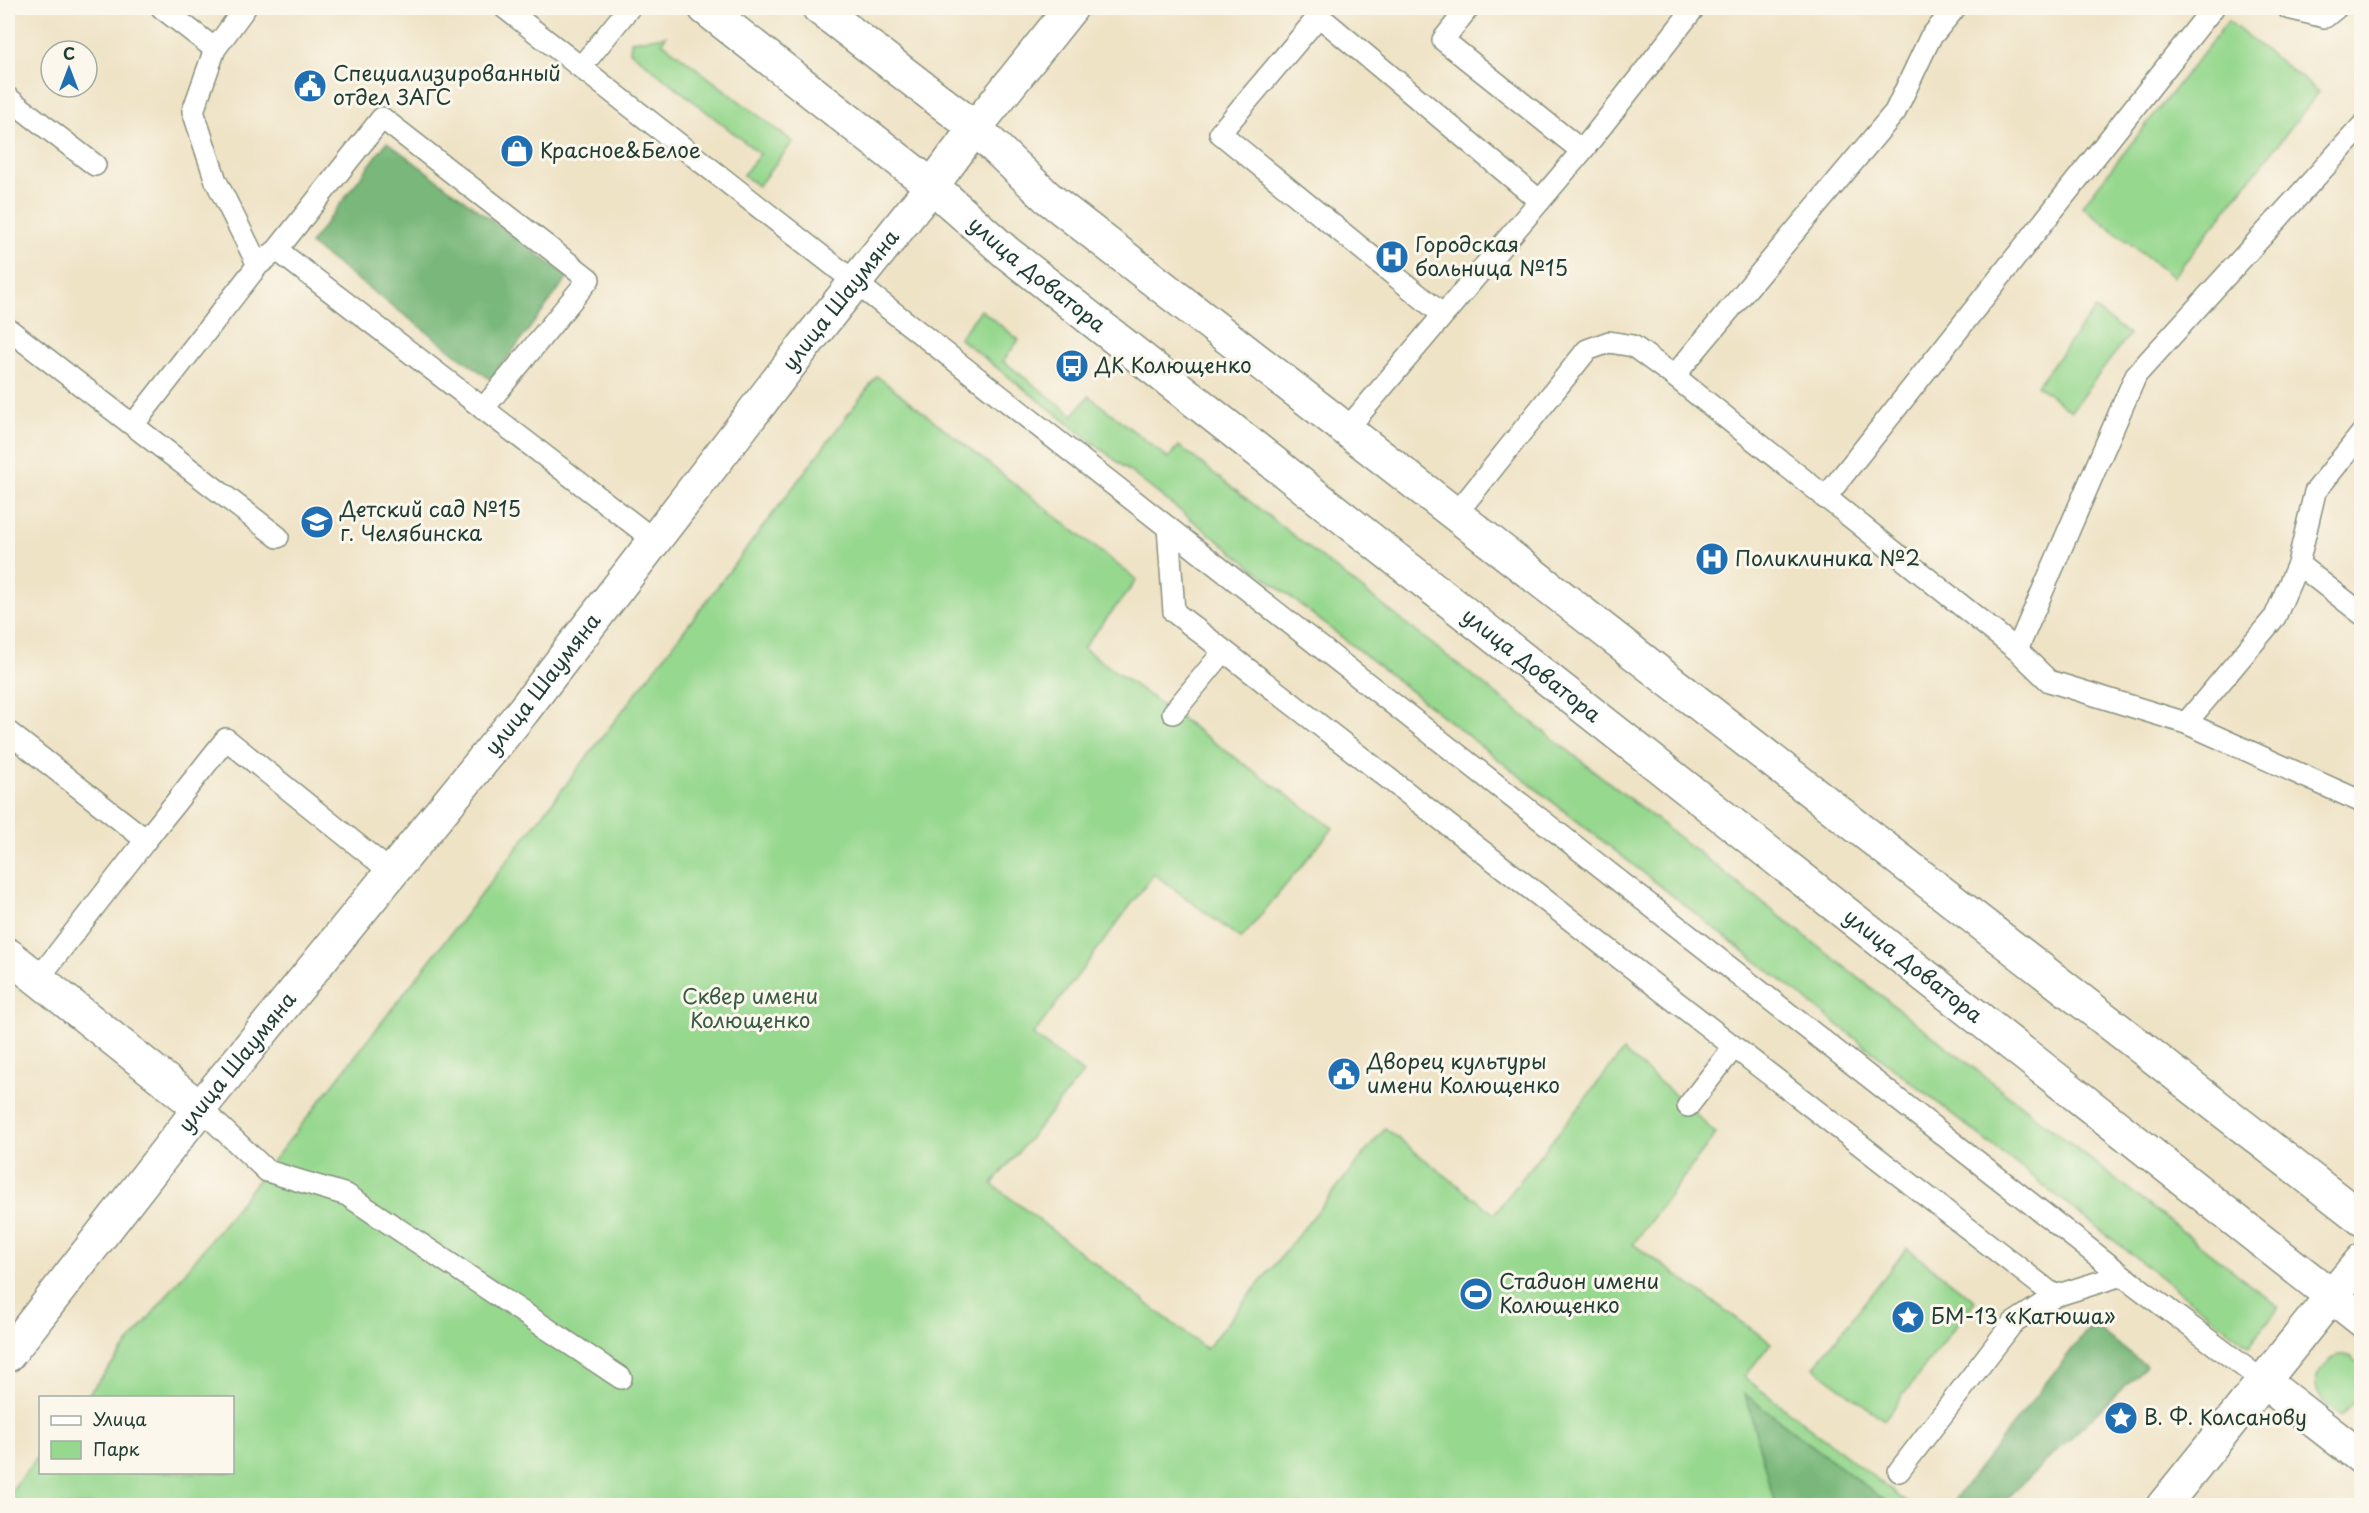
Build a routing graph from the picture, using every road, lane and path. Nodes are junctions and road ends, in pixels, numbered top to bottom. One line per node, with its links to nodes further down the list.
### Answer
1 (162, 8): 14 (lane)
2 (245, 8): 14 (lane)
3 (505, 8): 15 (lane)
4 (629, 8): 15 (lane)
5 (705, 8): 21 (main road, улица Доватора)
6 (819, 8): 18 (main road)
7 (1071, 8): 18 (main road, улица Шаумяна)
8 (1468, 8): 19 (lane)
9 (1694, 8): 19 (lane)
10 (1954, 8): 28 (lane)
11 (2213, 8): 33 (lane)
12 (2288, 8): 13 (lane)
13 (2336, 8)
14 (214, 49): 24 (lane)
15 (581, 67): 25 (lane)
16 (8, 98): 20 (lane)
17 (2361, 126): 40 (lane)
18 (975, 128): 21 (main road, улица Шаумяна); 31 (main road)
19 (1582, 151): 22 (lane)
20 (95, 165)
21 (932, 186): 25 (main road, улица Шаумяна); 57 (main road, улица Доватора)
22 (1540, 201): 26 (lane); 26 (lane)
23 (277, 250): 24 (lane); 29 (lane); 29 (lane)
24 (258, 265): 30 (lane)
25 (855, 283): 35 (lane); 37 (main road, улица Шаумяна)
26 (1443, 315): 31 (lane)
27 (8, 329): 30 (lane)
28 (1674, 376): 33 (lane); 34 (lane)
29 (483, 409): 37 (lane)
30 (133, 425): 36 (lane)
31 (1347, 429): 34 (main road)
32 (2361, 432): 38 (lane)
33 (1825, 498): 40 (lane)
34 (1456, 514): 53 (main road)
35 (1168, 527): 41 (lane); 55 (lane)
36 (278, 537)
37 (654, 540): 47 (main road, улица Шаумяна)
38 (2298, 564): 39 (lane); 43 (lane)
39 (2361, 615)
40 (2017, 650): 43 (lane)
41 (1224, 651): 42 (lane); 50 (lane)
42 (1173, 713)
43 (2186, 723): 45 (lane)
44 (8, 732): 46 (lane)
45 (2361, 802)
46 (146, 840): 47 (lane); 49 (lane)
47 (390, 872): 52 (main road, улица Шаумяна)
48 (8, 955): 49 (main road)
49 (38, 979): 52 (main road)
50 (1734, 1047): 51 (lane); 56 (lane)
51 (1688, 1106)
52 (200, 1108): 59 (main road, улица Шаумяна); 60 (lane)
53 (2361, 1219)
54 (2361, 1260): 57 (main road)
55 (2122, 1275): 56 (lane); 61 (lane)
56 (2055, 1296): 63 (lane)
57 (2331, 1297): 58 (main road, улица Доватора); 61 (main road)
58 (2361, 1320)
59 (8, 1356)
60 (621, 1378)
61 (2263, 1381): 62 (main road); 64 (main road)
62 (2361, 1458)
63 (1899, 1471)
64 (2163, 1506)

